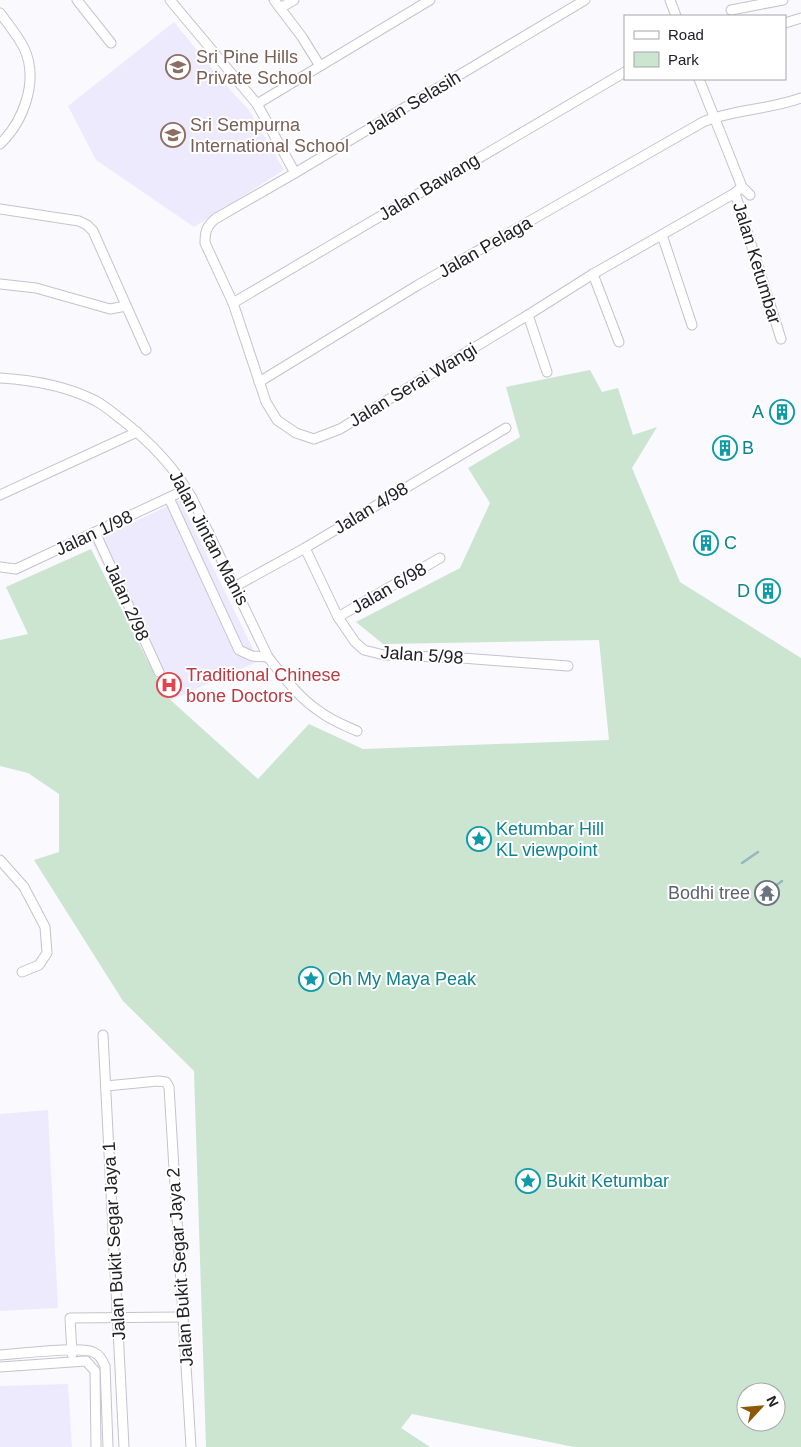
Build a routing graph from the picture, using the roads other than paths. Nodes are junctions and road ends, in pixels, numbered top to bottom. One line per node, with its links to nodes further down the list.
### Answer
1 (77, 0): 15 (street)
2 (170, 0): 20 (street)
3 (274, 0): 9 (street)
4 (294, 0): 9 (street)
5 (430, 0): 16 (street)
6 (585, 0): 23 (street, Jalan Selasih)
7 (670, 0): 11 (street)
8 (783, 0): 10 (street)
9 (280, 8): 16 (street)
10 (731, 10)
11 (676, 15)
12 (1, 17): 22 (street)
13 (801, 18): 14 (street)
14 (786, 23)
15 (111, 43)
16 (320, 66): 20 (street)
17 (624, 73): 31 (street, Jalan Bawang)
18 (699, 80): 21 (street, Jalan Ketumbar)
19 (801, 98): 21 (street, Jalan Pelaga)
20 (257, 104): 23 (street)
21 (714, 117): 24 (street, Jalan Ketumbar); 40 (street, Jalan Pelaga)
22 (0, 144)
23 (295, 173): 27 (street, Jalan Selasih)
24 (739, 190): 25 (street); 28 (street, Jalan Serai Wangi); 35 (street, Jalan Ketumbar)
25 (750, 195)
26 (0, 209): 32 (street)
27 (214, 219): 31 (street, Jalan Serai Wangi)
28 (662, 235): 29 (street, Jalan Serai Wangi); 34 (street)
29 (593, 274): 33 (street, Jalan Serai Wangi); 36 (street)
30 (0, 284): 32 (street)
31 (233, 303): 40 (street, Jalan Serai Wangi)
32 (126, 306): 37 (street)
33 (528, 315): 38 (street); 40 (street, Jalan Serai Wangi)
34 (692, 325)
35 (781, 339)
36 (619, 342)
37 (146, 350)
38 (548, 372)
39 (0, 378): 42 (street, Jalan Jintan Manis)
40 (259, 382)
41 (506, 428): 47 (street, Jalan 4/98)
42 (137, 432): 43 (street, Jalan Jintan Manis); 44 (street)
43 (187, 489): 45 (street, Jalan 1/98); 50 (street, Jalan Jintan Manis)
44 (0, 495)
45 (169, 498): 46 (street, Jalan 1/98); 52 (street)
46 (95, 532): 49 (street, Jalan 1/98); 54 (street, Jalan 2/98)
47 (305, 548): 50 (street, Jalan 4/98); 51 (street, Jalan 5/98)
48 (440, 558): 51 (street, Jalan 6/98)
49 (0, 567)
50 (236, 586): 52 (street, Jalan Jintan Manis)
51 (338, 617): 53 (street, Jalan 5/98)
52 (268, 656): 55 (street, Jalan Jintan Manis)
53 (568, 666)
54 (159, 672)
55 (357, 731)
56 (0, 860): 57 (street)
57 (22, 972)
58 (103, 1036): 59 (street, Jalan Bukit Segar Jaya 1)
59 (106, 1086): 60 (street, Jalan Bukit Segar Jaya 2); 61 (street, Jalan Bukit Segar Jaya 1)
60 (183, 1317): 61 (street); 69 (street, Jalan Bukit Segar Jaya 2)
61 (118, 1318): 62 (street); 68 (street, Jalan Bukit Segar Jaya 1)
62 (72, 1350): 63 (street); 64 (street); 67 (street)
63 (0, 1355)
64 (72, 1361): 65 (street); 66 (street)
65 (0, 1367)
66 (96, 1447)
67 (108, 1447)
68 (124, 1447)
69 (192, 1447)

